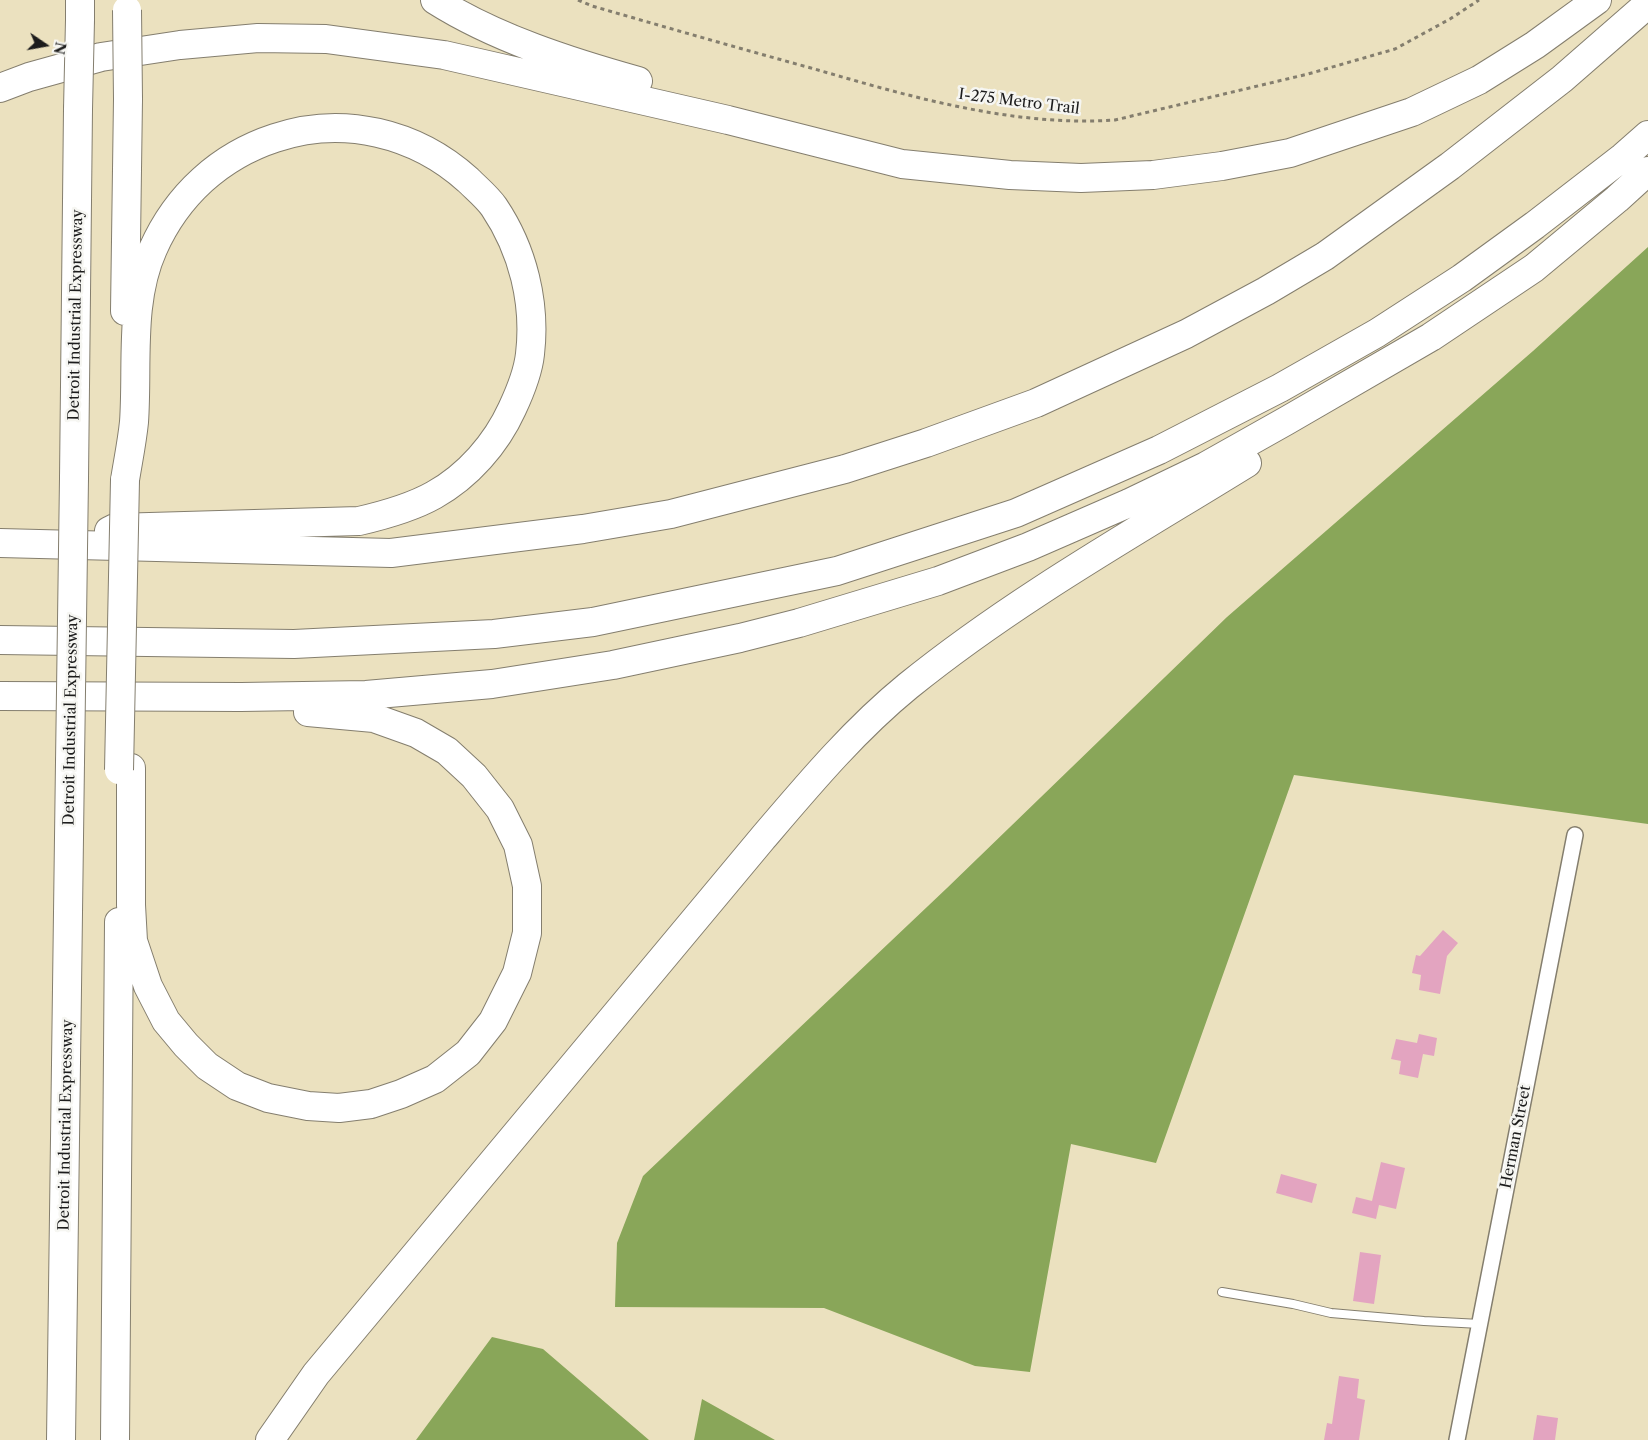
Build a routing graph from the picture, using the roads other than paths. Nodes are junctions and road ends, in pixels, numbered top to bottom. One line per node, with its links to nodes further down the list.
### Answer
1 (435, 0): 8 (highway)
2 (1597, 0): 8 (highway)
3 (1648, 4): 13 (highway)
4 (127, 5): 11 (highway, bridge)
5 (80, 10): 21 (highway, Detroit Industrial Expressway, bridge)
6 (0, 88): 8 (highway)
7 (1648, 135): 14 (highway)
8 (958, 169)
9 (1648, 171): 10 (highway)
10 (1431, 337): 16 (highway); 23 (highway)
11 (125, 480): 13 (highway); 17 (highway, bridge)
12 (0, 543): 13 (highway)
13 (89, 544)
14 (0, 640)
15 (0, 696): 16 (highway)
16 (44, 696): 17 (highway)
17 (125, 769): 22 (highway)
18 (1575, 835): 20 (street, Herman Street)
19 (1222, 1292): 20 (lane)
20 (1480, 1324): 24 (street, Herman Street)
21 (61, 1440)
22 (115, 1440)
23 (270, 1440)
24 (1457, 1440)

